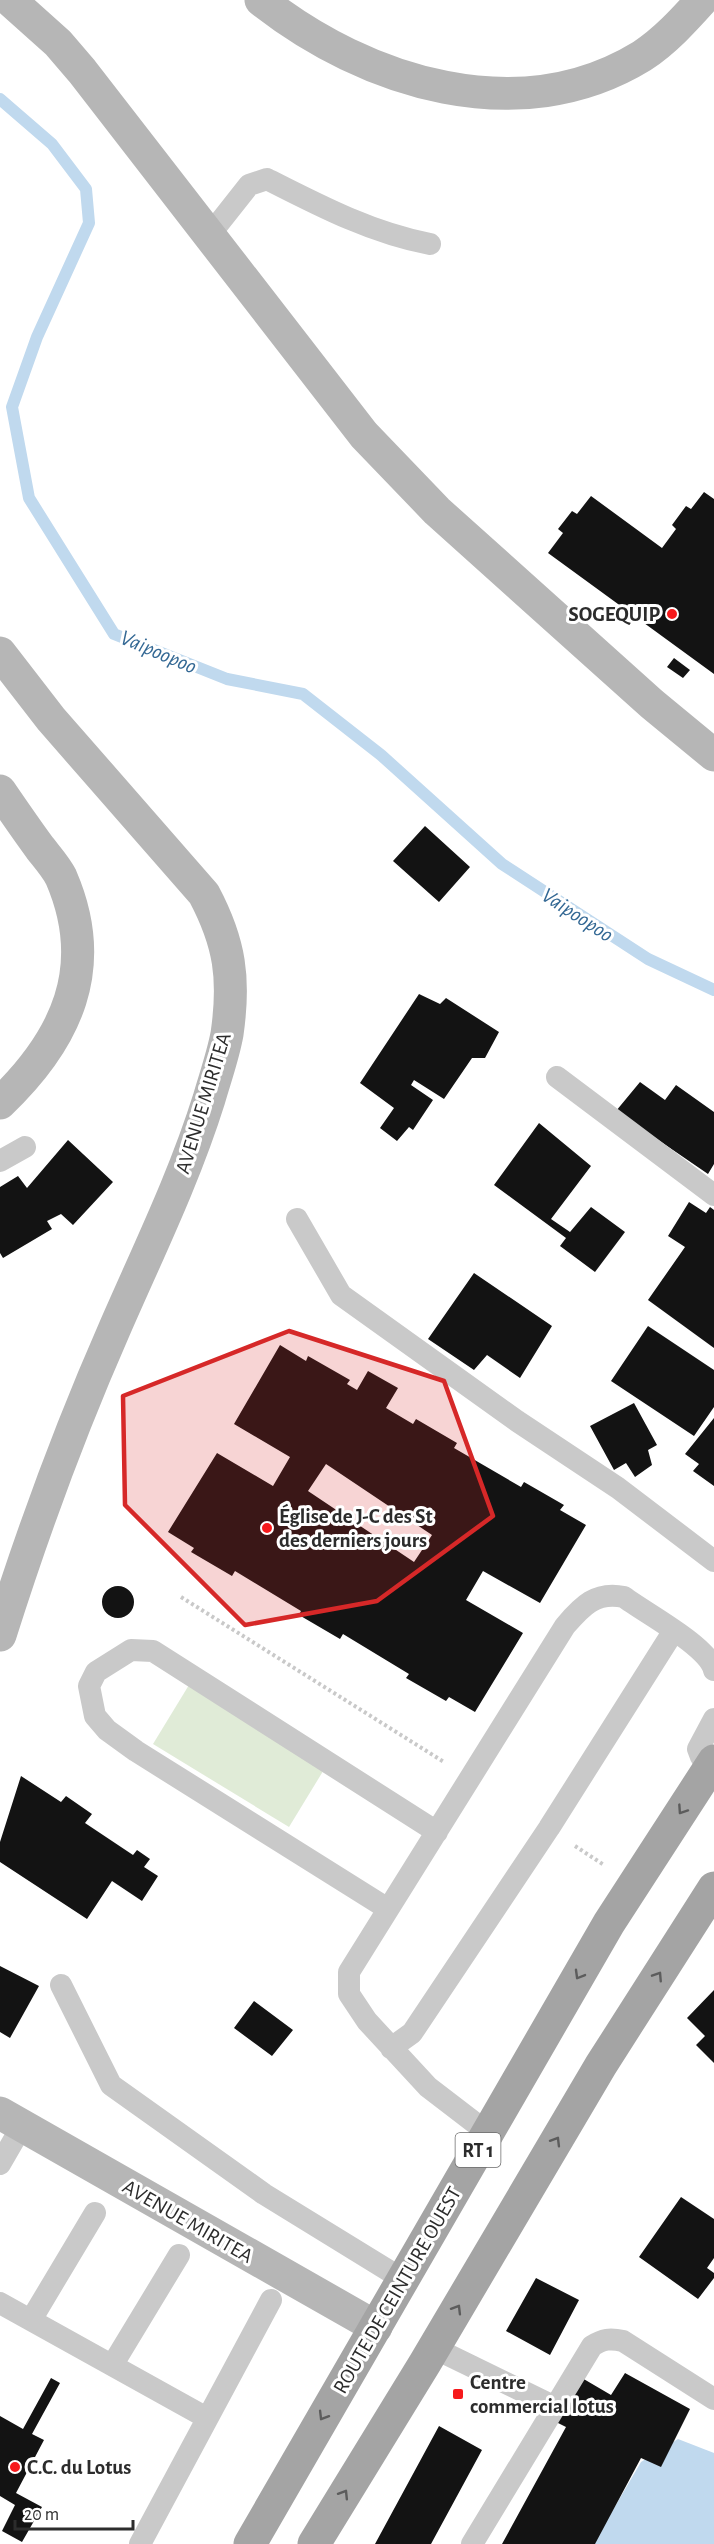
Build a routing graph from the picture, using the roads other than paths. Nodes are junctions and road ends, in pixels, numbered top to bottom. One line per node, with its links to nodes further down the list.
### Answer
1 (10, 0): 4 (main road)
2 (261, 0): 3 (main road)
3 (702, 0)
4 (208, 237): 5 (lane); 7 (main road)
5 (430, 244)
6 (0, 653): 17 (main road, AVENUE MIRITEA)
7 (714, 755)
8 (0, 791): 10 (main road)
9 (557, 1077): 13 (lane)
10 (0, 1103)
11 (25, 1147): 12 (lane)
12 (0, 1161)
13 (714, 1195)
14 (297, 1219): 15 (lane)
15 (714, 1560)
16 (673, 1632): 18 (lane); 21 (lane); 25 (lane)
17 (0, 1635)
18 (714, 1670)
19 (714, 1719): 20 (lane)
20 (713, 1763): 27 (main road, ROUTE DE CEINTURE OUEST / RT 1, one-way to 27)
21 (437, 1832): 23 (lane); 23 (lane)
22 (714, 1888): 36 (main road, one-way to 22)
23 (388, 1909): 25 (lane)
24 (61, 1985): 31 (lane)
25 (391, 2048): 27 (lane)
26 (11, 2120): 28 (lane); 35 (main road, AVENUE MIRITEA)
27 (488, 2133): 31 (main road, ROUTE DE CEINTURE OUEST / RT 1)
28 (0, 2164)
29 (95, 2213): 34 (lane)
30 (179, 2255): 37 (lane)
31 (404, 2280): 35 (main road, ROUTE DE CEINTURE OUEST / RT 1)
32 (271, 2300): 40 (lane)
33 (0, 2303): 34 (lane)
34 (32, 2320): 37 (lane)
35 (376, 2327): 42 (main road, ROUTE DE CEINTURE OUEST / RT 1, one-way to 42)
36 (434, 2348): 39 (lane); 43 (main road, one-way to 36)
37 (112, 2364): 40 (lane)
38 (714, 2399): 39 (lane)
39 (555, 2407): 44 (lane)
40 (207, 2418): 41 (lane)
41 (140, 2544)
42 (249, 2544)
43 (314, 2544)
44 (472, 2544)

